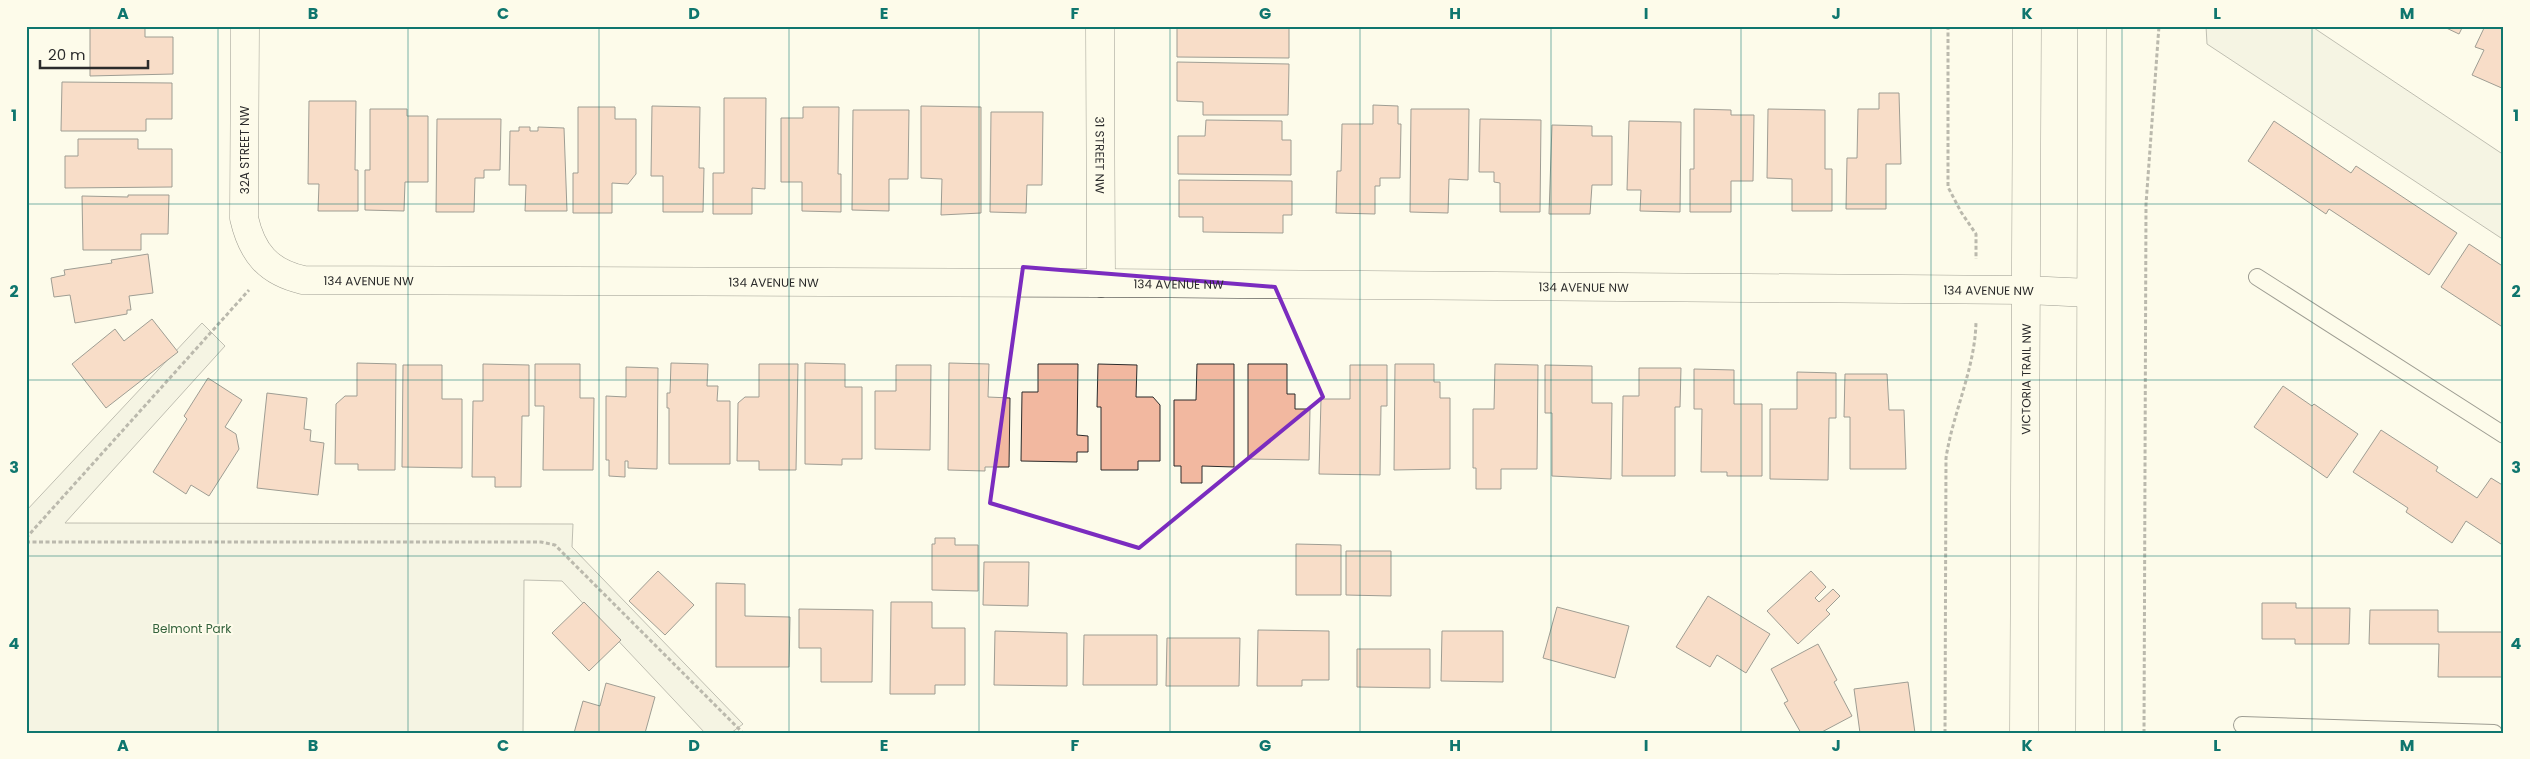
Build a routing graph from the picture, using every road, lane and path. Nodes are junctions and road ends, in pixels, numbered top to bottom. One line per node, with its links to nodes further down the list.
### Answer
1 (245, 26): 7 (street, 32A STREET NW)
2 (1100, 26): 9 (street, 31 STREET NW)
3 (1948, 26): 10 (path)
4 (2027, 26): 11 (street, VICTORIA TRAIL NW)
5 (2092, 26): 12 (street)
6 (2159, 26): 21 (path)
7 (270, 267): 9 (street, 134 AVENUE NW); 14 (path)
8 (2257, 277): 13 (lane)
9 (1101, 283): 10 (street, 134 AVENUE NW)
10 (1977, 290): 11 (street, 134 AVENUE NW); 18 (path)
11 (2026, 290): 12 (street, 134 AVENUE NW); 19 (street, VICTORIA TRAIL NW)
12 (2090, 293): 20 (street)
13 (2504, 435)
14 (26, 538)
15 (26, 542): 17 (path)
16 (2242, 725): 22 (lane)
17 (743, 733)
18 (1945, 733)
19 (2024, 733)
20 (2090, 733)
21 (2144, 733)
22 (2494, 733)

